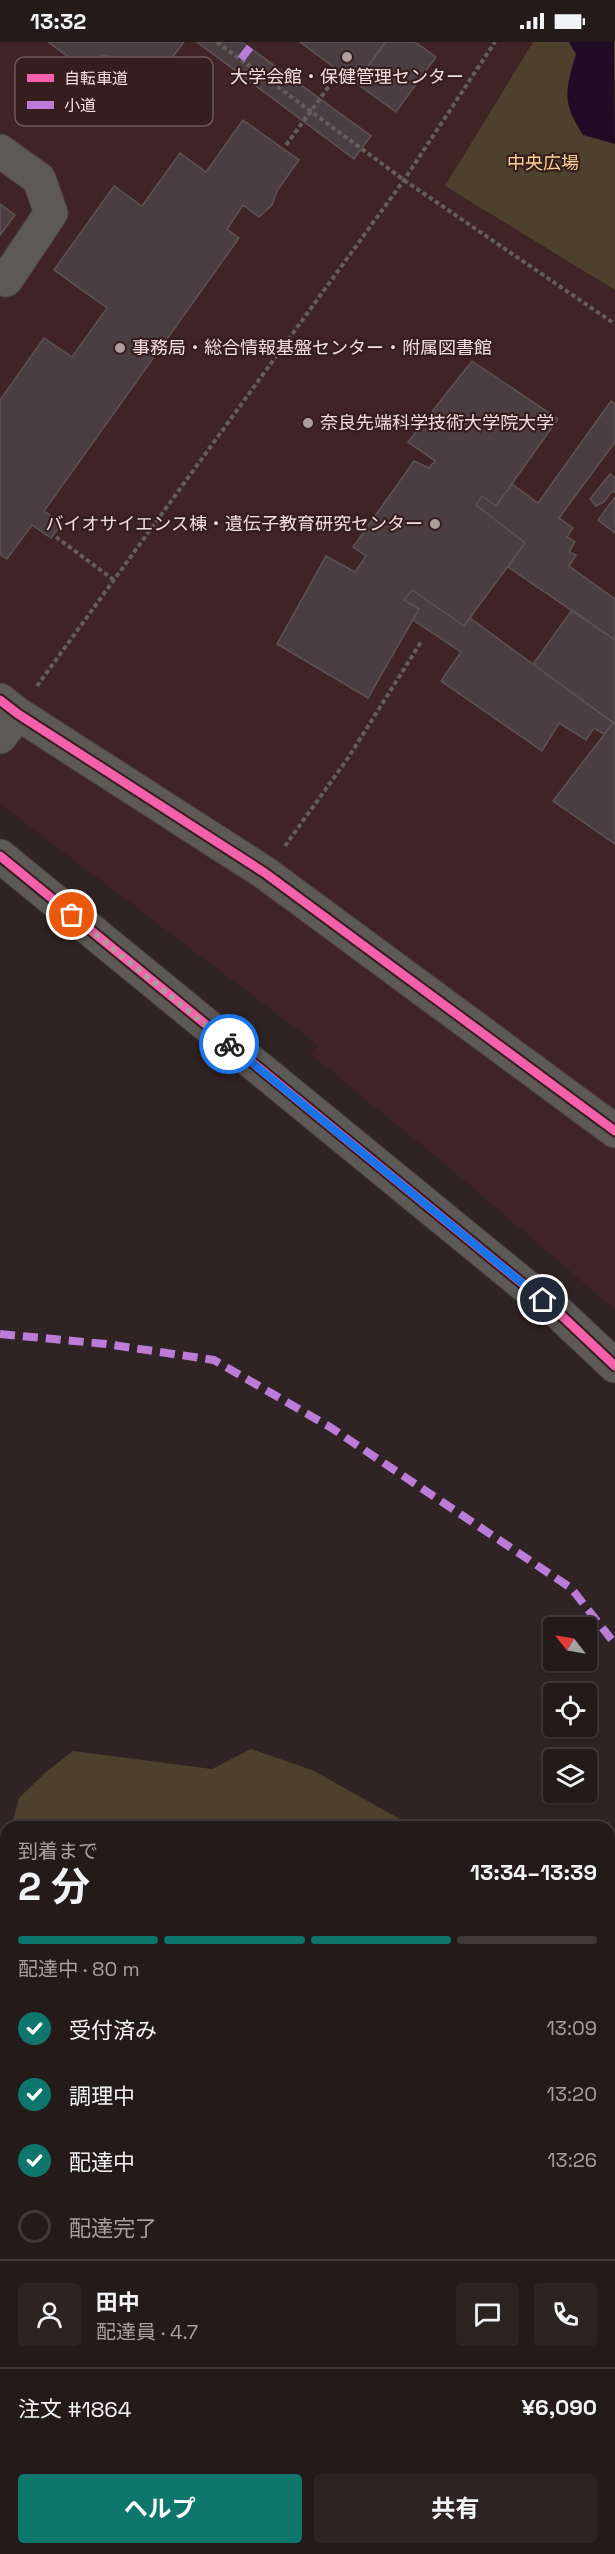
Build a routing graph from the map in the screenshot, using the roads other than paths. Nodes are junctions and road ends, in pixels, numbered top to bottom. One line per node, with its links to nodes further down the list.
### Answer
1 (0, 152): 2 (street)
2 (6, 280)
3 (6, 717): 5 (street)
4 (0, 856): 6 (street)
5 (615, 1131)
6 (615, 1366)

